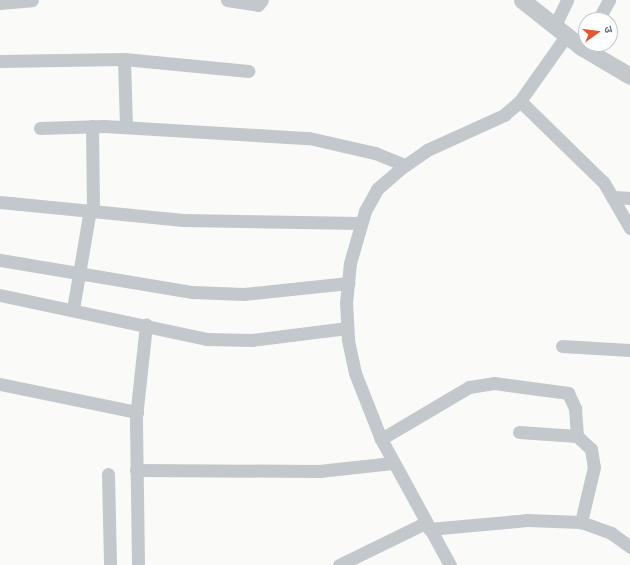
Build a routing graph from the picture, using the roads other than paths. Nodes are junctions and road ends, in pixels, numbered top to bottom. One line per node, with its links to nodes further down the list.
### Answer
1 (32, 0): 7 (street)
2 (227, 0): 3 (street)
3 (262, 0)
4 (522, 0): 9 (street)
5 (567, 0): 9 (street)
6 (609, 0): 8 (street)
7 (0, 3)
8 (602, 12)
9 (560, 32): 10 (street); 16 (street)
10 (578, 41)
11 (596, 52): 15 (street)
12 (124, 59): 13 (street); 14 (street); 18 (street)
13 (0, 61)
14 (248, 71)
15 (630, 76)
16 (520, 101): 20 (street); 21 (street)
17 (92, 126): 18 (street); 19 (street); 24 (street)
18 (126, 127): 20 (street)
19 (40, 128)
20 (405, 165): 25 (street)
21 (615, 197): 22 (street); 26 (street)
22 (630, 198)
23 (0, 202): 24 (street)
24 (91, 210): 25 (street); 28 (street)
25 (360, 223): 29 (street)
26 (630, 228)
27 (0, 260): 28 (street)
28 (80, 274): 29 (street); 31 (street)
29 (348, 284): 33 (street)
30 (0, 295): 31 (street)
31 (73, 309): 32 (street)
32 (146, 325): 33 (street); 37 (street)
33 (347, 328): 40 (street)
34 (562, 346): 35 (street)
35 (630, 350)
36 (0, 384): 37 (street)
37 (137, 412): 42 (street)
38 (518, 432): 39 (street)
39 (577, 436): 40 (street); 44 (street)
40 (381, 438): 41 (street)
41 (393, 463): 42 (street); 45 (street)
42 (136, 470): 49 (street)
43 (108, 474): 48 (street)
44 (581, 522): 45 (street); 46 (street)
45 (427, 526): 47 (street); 50 (street)
46 (629, 543)
47 (347, 563)
48 (110, 565)
49 (138, 565)
50 (450, 565)

